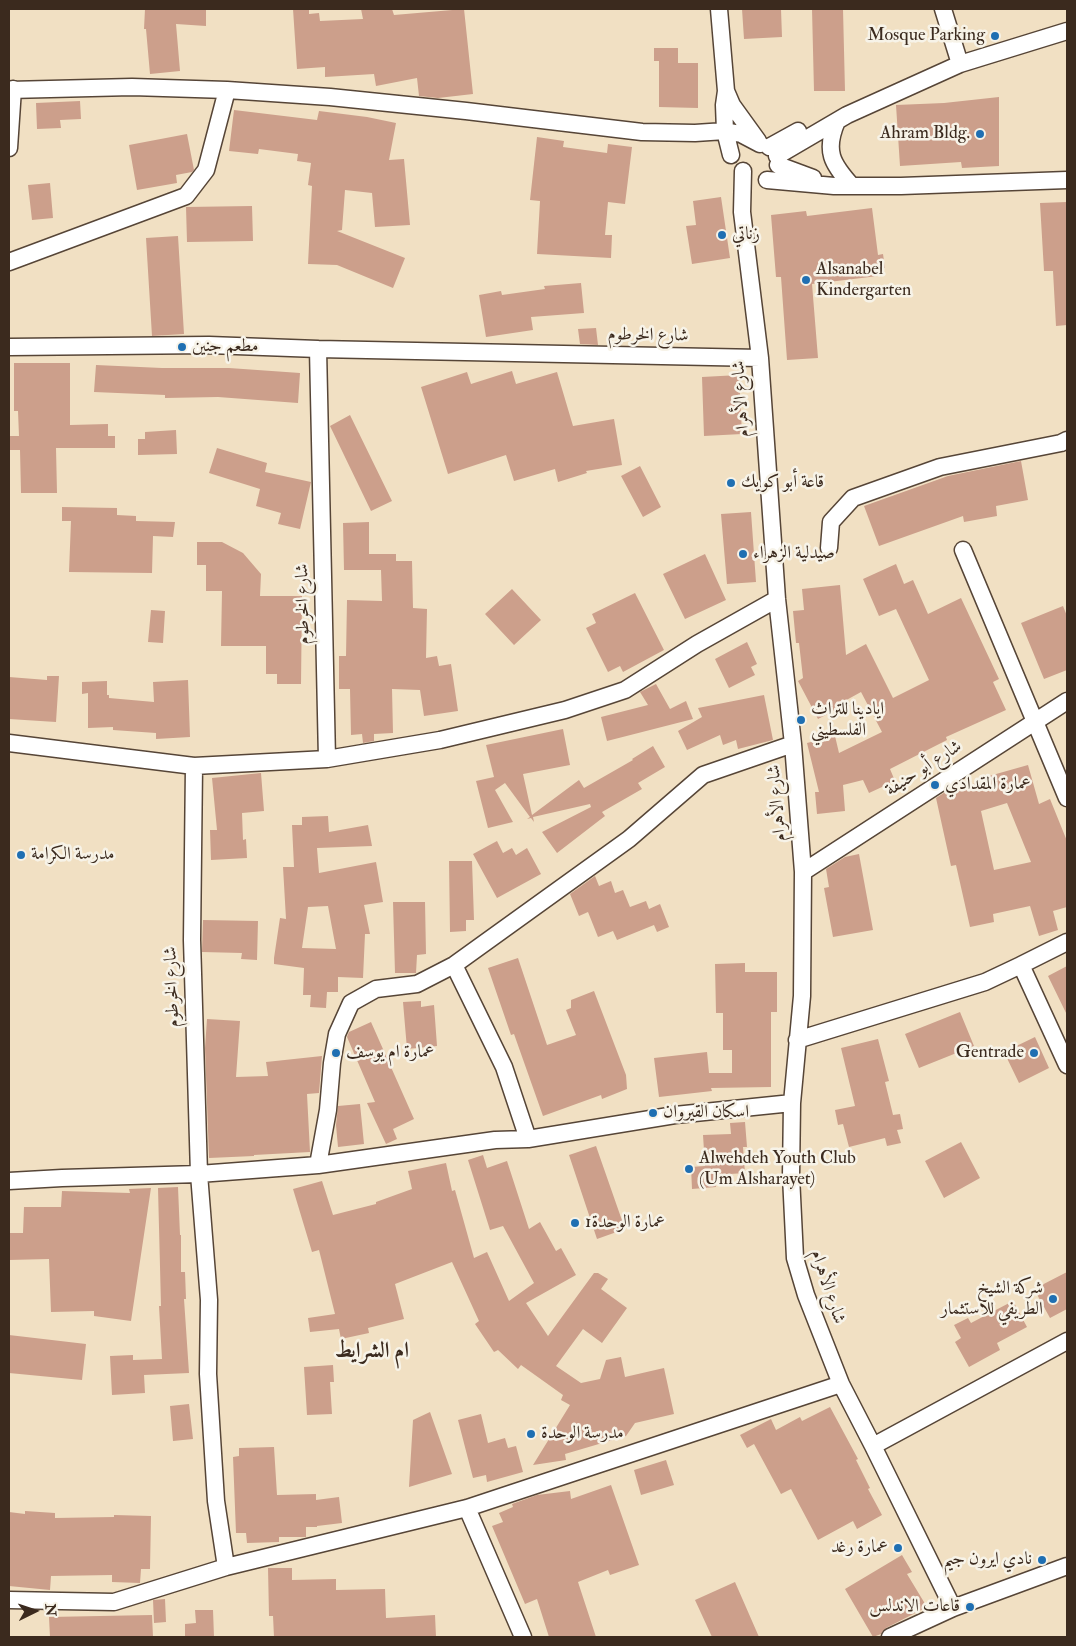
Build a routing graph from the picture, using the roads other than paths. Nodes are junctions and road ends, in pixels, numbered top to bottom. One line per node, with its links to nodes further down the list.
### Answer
1 (719, 9): 7 (street)
2 (943, 9): 4 (street)
3 (1067, 31): 4 (street)
4 (960, 64): 8 (street)
5 (11, 89): 6 (street); 11 (street)
6 (227, 90): 10 (street); 19 (street)
7 (726, 91): 9 (street, شارع الأهرام); 12 (street)
8 (842, 118): 12 (street); 17 (street)
9 (725, 132): 10 (street); 12 (street); 13 (street, شارع الأهرام)
10 (695, 133): 13 (street)
11 (9, 148)
12 (771, 153): 13 (street); 15 (street); 16 (street)
13 (738, 163): 15 (street); 18 (street, شارع الأهرام)
14 (1067, 180): 17 (street)
15 (763, 181): 16 (street); 18 (street)
16 (834, 186): 17 (street)
17 (852, 186)
18 (742, 212): 22 (street, شارع الأهرام)
19 (9, 262)
20 (9, 346): 21 (street)
21 (318, 349): 22 (street, شارع الخرطوم); 31 (street, شارع الخرطوم)
22 (760, 358): 26 (street, شارع الأهرام)
23 (1065, 443): 24 (street)
24 (829, 548)
25 (963, 550): 28 (street)
26 (777, 599): 30 (street, شارع الأهرام); 31 (street)
27 (1067, 701): 28 (street, شارع أبو حنيفة)
28 (1035, 720): 33 (street); 34 (street, شارع أبو حنيفة)
29 (9, 743): 32 (street)
30 (793, 744): 34 (street, شارع الأهرام); 37 (street)
31 (327, 759): 32 (street)
32 (194, 766): 43 (street, شارع الخرطوم)
33 (1067, 798)
34 (803, 872): 38 (street, شارع الأهرام)
35 (1067, 942): 36 (street)
36 (1021, 965): 38 (street); 39 (street)
37 (454, 966): 41 (street); 42 (street)
38 (797, 1040): 40 (street, شارع الأهرام)
39 (1067, 1065)
40 (792, 1103): 41 (street); 46 (street, شارع الأهرام)
41 (528, 1139): 42 (street)
42 (318, 1165): 43 (street)
43 (199, 1174): 44 (street); 50 (street, شارع الخرطوم)
44 (9, 1181)
45 (1067, 1340): 47 (street)
46 (841, 1384): 47 (street, شارع الأهرام); 48 (street)
47 (873, 1446): 52 (street, شارع الأهرام)
48 (467, 1508): 50 (street); 53 (street)
49 (1067, 1566): 52 (street)
50 (226, 1567): 51 (street)
51 (9, 1600)
52 (954, 1608): 54 (street)
53 (523, 1637)
54 (890, 1637)

